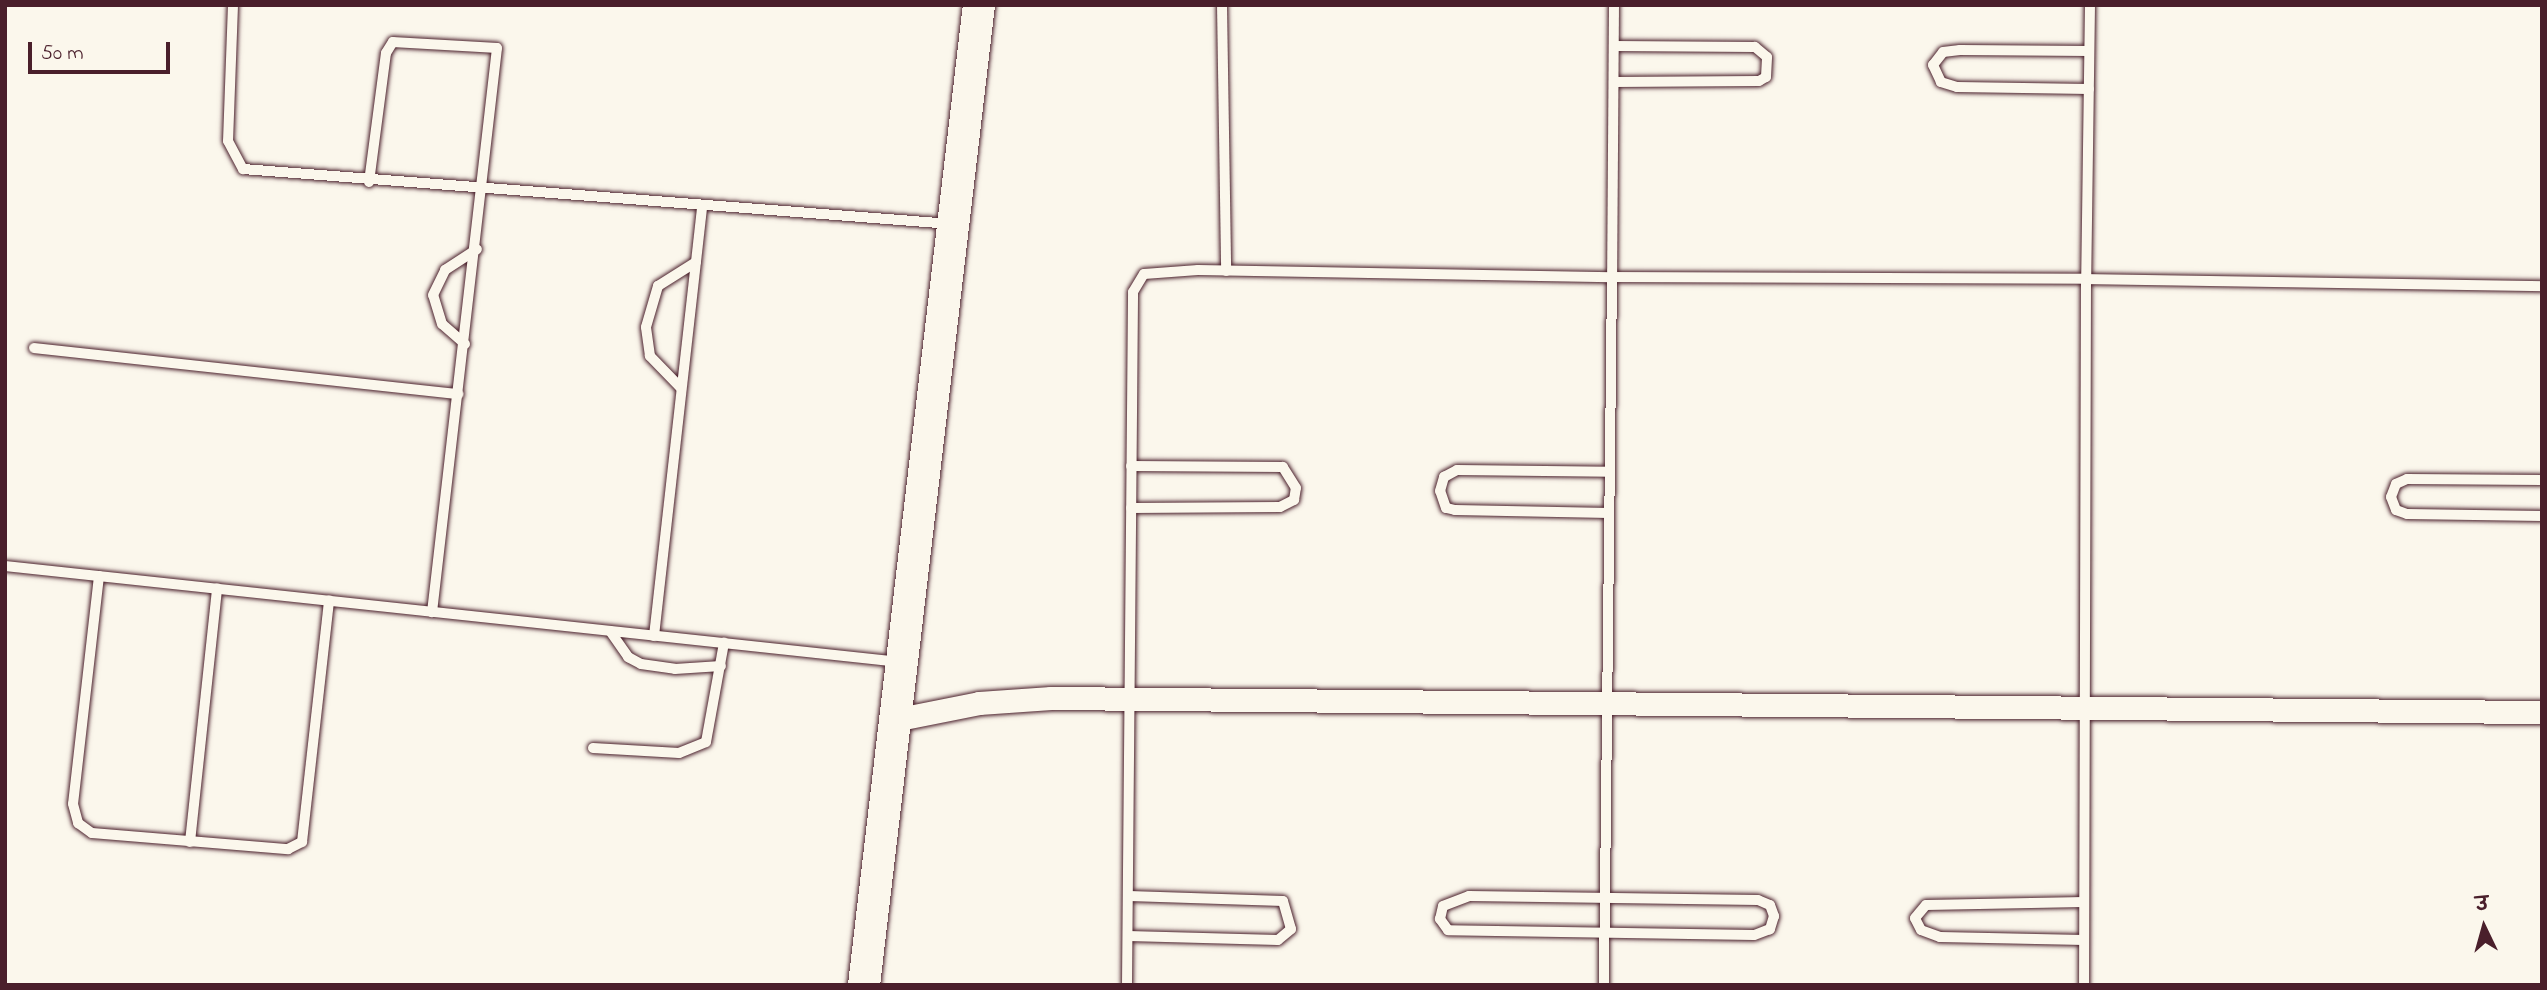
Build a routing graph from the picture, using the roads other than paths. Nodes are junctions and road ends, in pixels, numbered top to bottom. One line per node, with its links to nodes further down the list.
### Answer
1 (233, 5): 10 (lane)
2 (979, 5): 13 (street)
3 (1222, 5): 16 (lane)
4 (1615, 5): 6 (lane)
5 (2090, 5): 7 (lane)
6 (1614, 46): 8 (lane); 8 (lane)
7 (2089, 51): 9 (lane); 9 (lane)
8 (1614, 82): 17 (lane)
9 (2089, 89): 18 (lane)
10 (369, 182): 11 (lane); 11 (lane)
11 (484, 190): 12 (lane); 14 (lane)
12 (702, 206): 13 (lane); 15 (lane)
13 (955, 224): 38 (street)
14 (477, 249): 20 (lane); 20 (lane)
15 (696, 262): 22 (lane); 22 (lane)
16 (1226, 271): 17 (lane); 24 (lane)
17 (1612, 277): 18 (lane); 25 (lane)
18 (2087, 279): 19 (lane); 42 (lane)
19 (2542, 286)
20 (465, 344): 23 (lane)
21 (34, 348): 23 (lane)
22 (681, 388): 36 (lane)
23 (459, 394): 34 (lane)
24 (1131, 466): 27 (lane); 27 (lane)
25 (1610, 472): 28 (lane); 28 (lane)
26 (2542, 481): 29 (lane)
27 (1131, 508): 40 (lane)
28 (1609, 513): 41 (lane)
29 (2542, 516)
30 (5, 565): 31 (lane)
31 (99, 576): 32 (lane); 46 (lane)
32 (217, 588): 33 (lane); 46 (lane)
33 (329, 601): 34 (lane); 46 (lane)
34 (432, 612): 35 (lane)
35 (610, 631): 36 (lane); 39 (lane)
36 (654, 636): 37 (lane)
37 (723, 643): 38 (lane); 39 (lane)
38 (906, 663): 44 (street)
39 (721, 666): 45 (lane)
40 (1131, 698): 41 (street); 44 (street); 47 (lane)
41 (1608, 703): 42 (street); 48 (lane)
42 (2085, 708): 43 (street); 49 (lane)
43 (2542, 712)
44 (899, 719): 53 (street)
45 (593, 748)
46 (190, 842)
47 (1129, 896): 51 (lane); 51 (lane)
48 (1605, 899): 50 (lane); 50 (lane); 50 (lane)
49 (2084, 902): 52 (lane); 52 (lane)
50 (1604, 935): 55 (lane)
51 (1128, 936): 54 (lane)
52 (2084, 940): 56 (lane)
53 (864, 985)
54 (1128, 985)
55 (1604, 985)
56 (2084, 985)

